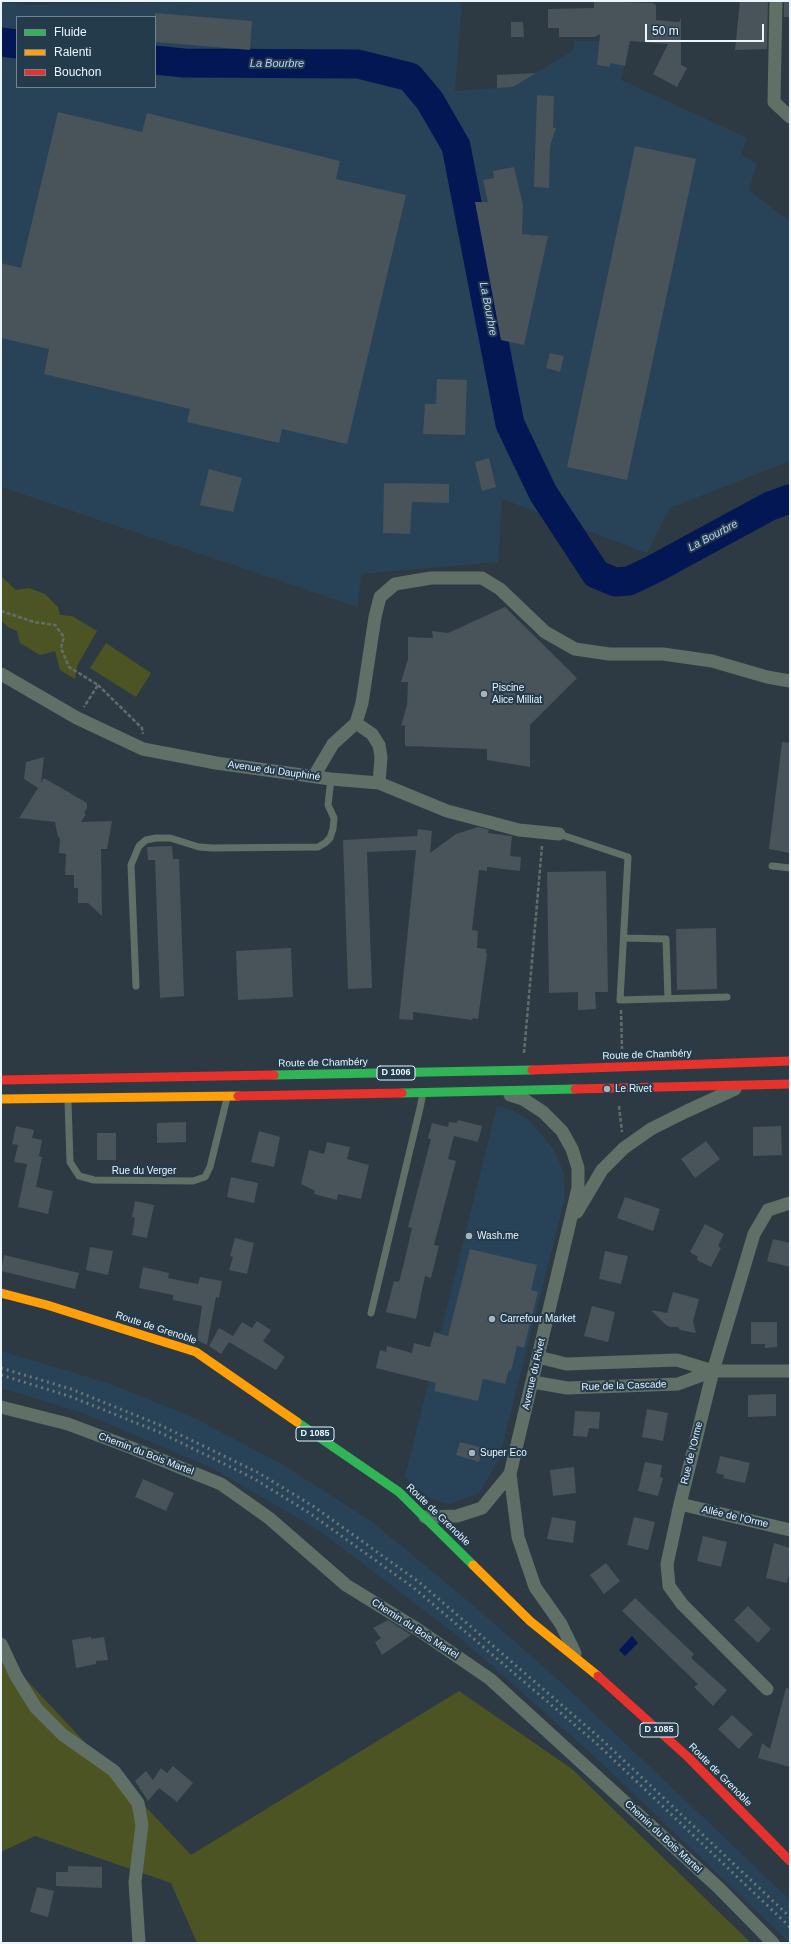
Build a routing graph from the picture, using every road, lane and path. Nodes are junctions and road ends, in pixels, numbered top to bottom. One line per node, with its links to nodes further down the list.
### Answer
1 (776, 1): 2 (street)
2 (790, 117)
3 (1, 611): 6 (path)
4 (1, 674): 7 (street, Avenue du Dauphiné)
5 (790, 681): 8 (street)
6 (98, 685): 7 (path); 9 (path)
7 (77, 718): 9 (street, Avenue du Dauphiné)
8 (356, 723): 10 (street); 12 (street)
9 (143, 749): 10 (street, Avenue du Dauphiné)
10 (314, 776): 11 (street, Avenue du Dauphiné)
11 (330, 779): 12 (street, Avenue du Dauphiné); 18 (lane)
12 (379, 783): 13 (street, Avenue du Dauphiné)
13 (543, 834): 14 (street, Avenue du Dauphiné); 23 (path)
14 (559, 834): 17 (lane)
15 (772, 866): 16 (lane)
16 (790, 868)
17 (624, 938): 20 (lane); 21 (lane)
18 (136, 986)
19 (727, 997): 20 (lane)
20 (668, 999): 21 (lane)
21 (620, 1000): 22 (path)
22 (622, 1053)
23 (529, 1055)
24 (790, 1061): 25 (main road, Route de Chambéry / D 1006)
25 (1, 1080)
26 (790, 1084): 27 (main road, D 1006)
27 (743, 1085): 28 (main road, D 1006); 34 (street, Avenue du Rivet)
28 (501, 1091): 29 (main road, D 1006); 36 (street, Avenue du Rivet)
29 (422, 1093): 30 (main road, D 1006); 38 (lane)
30 (227, 1097): 32 (main road, D 1006); 32 (lane, Rue du Verger)
31 (1, 1099): 32 (main road, D 1006)
32 (68, 1099)
33 (612, 1106): 34 (path)
34 (624, 1148): 36 (street, Avenue du Rivet)
35 (790, 1203): 41 (street, Rue de l'Orme)
36 (570, 1226): 39 (street, Avenue du Rivet)
37 (1, 1293): 46 (main road, Route de Grenoble / D 1085)
38 (371, 1313)
39 (538, 1357): 41 (street, Rue de la Cascade); 42 (street, Avenue du Rivet)
40 (790, 1370): 41 (street, Rue de la Cascade)
41 (713, 1371): 42 (street, Rue de la Cascade); 45 (street, Rue de l'Orme)
42 (532, 1382): 44 (street, Avenue du Rivet)
43 (1, 1407): 53 (street, Chemin du Bois Martel)
44 (510, 1474): 46 (street, Avenue du Rivet); 49 (street, Avenue du Rivet)
45 (680, 1504): 47 (street, Allée de l'Orme); 50 (street, Rue de l'Orme)
46 (425, 1517): 49 (main road, Route de Grenoble / D 1085)
47 (790, 1530)
48 (1, 1644): 52 (street)
49 (578, 1660): 51 (main road, Route de Grenoble / D 1085)
50 (767, 1689)
51 (790, 1861)
52 (139, 1943)
53 (773, 1943)

